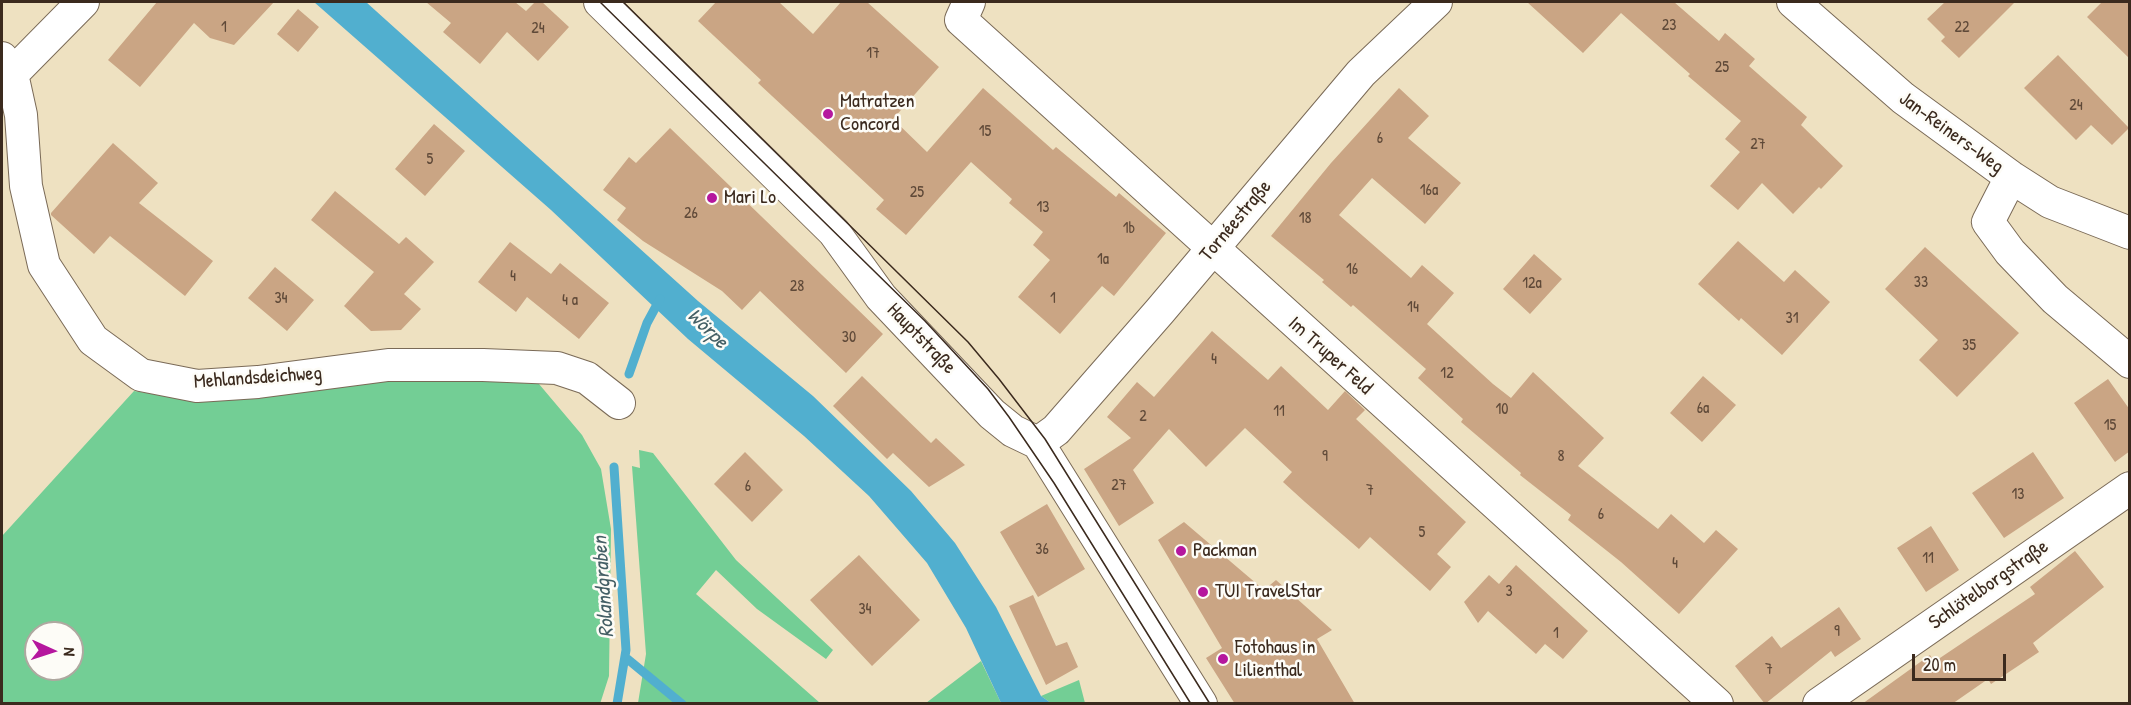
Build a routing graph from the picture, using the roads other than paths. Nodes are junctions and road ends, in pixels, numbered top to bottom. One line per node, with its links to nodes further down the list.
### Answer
1 (83, 2): 6 (street)
2 (600, 2): 12 (street, Hauptstraße)
3 (969, 2): 9 (street, Im Truper Feld)
4 (1436, 2): 9 (street, Tornéestraße)
5 (1793, 2): 7 (street, Jan-Reiners-Weg)
6 (7, 66): 11 (street, Mehlandsdeichweg)
7 (2011, 177): 8 (street, Jan-Reiners-Weg); 10 (street)
8 (2130, 233)
9 (1213, 249): 12 (street, Tornéestraße); 15 (street, Im Truper Feld)
10 (2130, 362)
11 (619, 403)
12 (1038, 443): 14 (street)
13 (2130, 488): 16 (street, Schlötelborgstraße)
14 (1201, 704)
15 (1717, 704)
16 (1819, 704)

